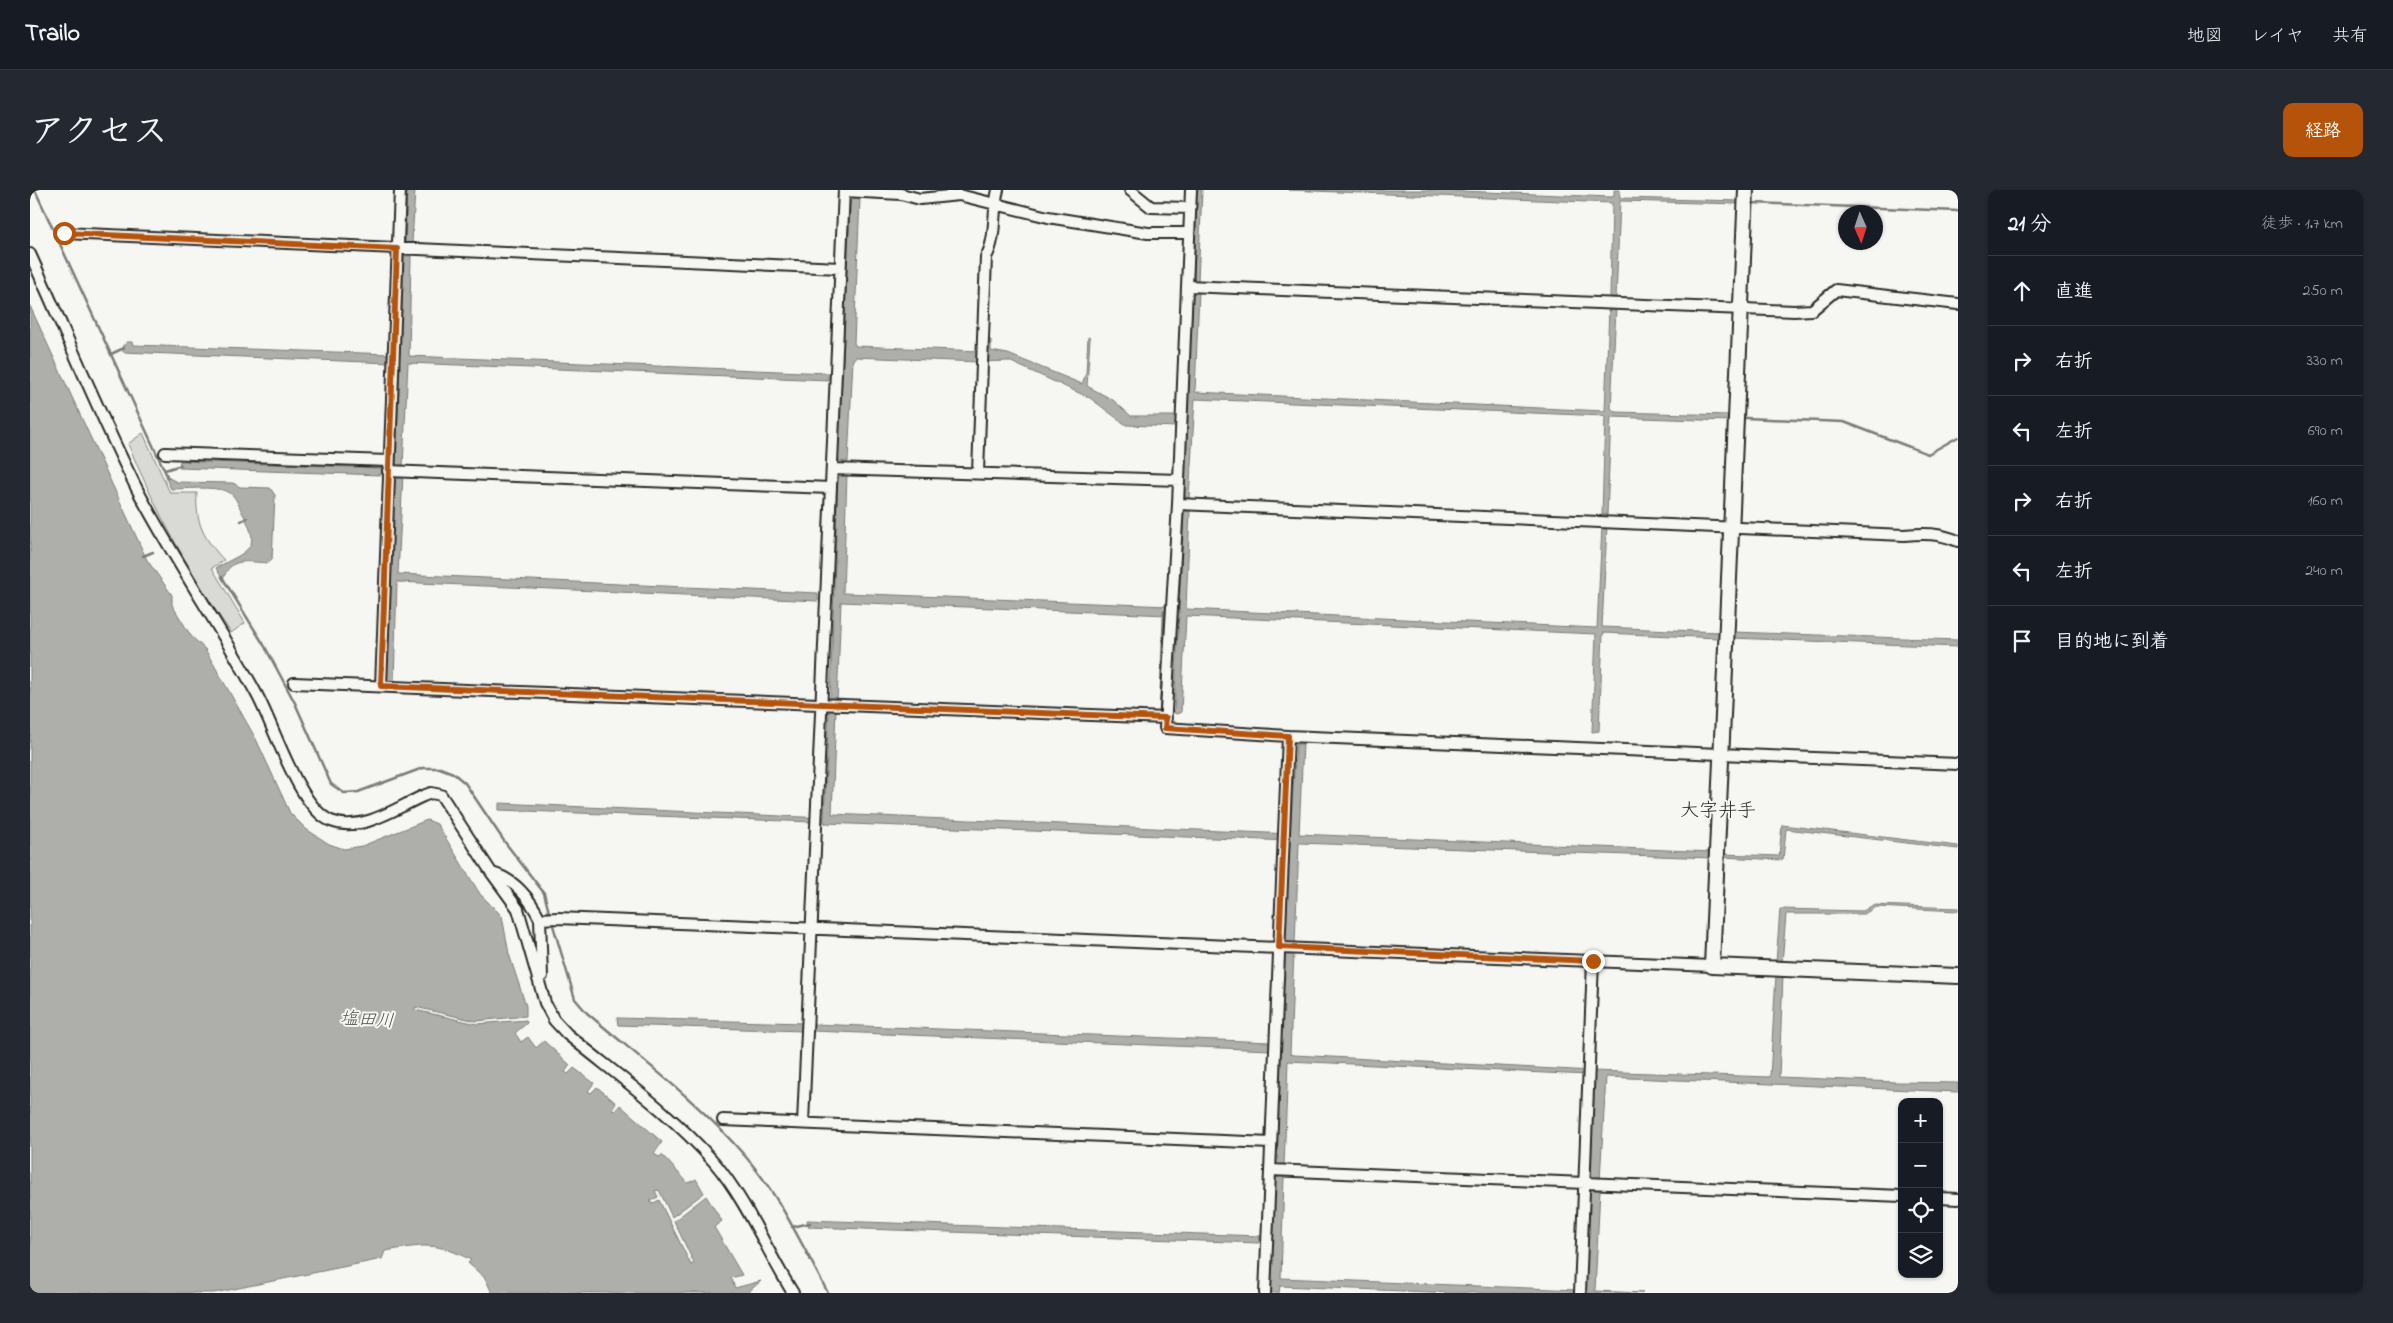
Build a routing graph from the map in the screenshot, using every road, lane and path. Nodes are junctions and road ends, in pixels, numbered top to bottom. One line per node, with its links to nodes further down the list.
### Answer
1 (400, 190): 12 (street)
2 (998, 190): 8 (street)
3 (1130, 190): 9 (street)
4 (1191, 190): 9 (street)
5 (1746, 190): 17 (street)
6 (845, 191): 7 (street); 14 (street)
7 (901, 192): 8 (street)
8 (994, 204): 11 (street); 21 (street)
9 (1190, 208): 11 (street)
10 (64, 233): 12 (street)
11 (1189, 233): 15 (street)
12 (397, 249): 14 (street); 20 (street)
13 (30, 254): 34 (street)
14 (840, 268): 19 (street)
15 (1187, 286): 17 (street); 22 (street)
16 (1958, 304): 17 (street)
17 (1741, 309): 25 (street)
18 (165, 453): 20 (street)
19 (839, 469): 21 (street); 23 (street)
20 (392, 471): 23 (street); 28 (street)
21 (978, 472): 22 (street)
22 (1179, 480): 24 (street)
23 (831, 488): 29 (street)
24 (1178, 504): 25 (street); 30 (street)
25 (1731, 528): 26 (street); 32 (street)
26 (1958, 541)
27 (294, 683): 28 (street)
28 (381, 686): 29 (street)
29 (830, 705): 30 (street); 36 (street)
30 (1166, 718): 31 (street)
31 (1288, 736): 32 (street); 37 (street)
32 (1721, 754): 33 (street); 39 (street)
33 (1958, 764)
34 (491, 872): 35 (street); 41 (street)
35 (543, 919): 36 (street); 41 (street)
36 (812, 929): 37 (street); 43 (street)
37 (1286, 947): 38 (street); 44 (street)
38 (1593, 961): 39 (street); 46 (street)
39 (1712, 966): 40 (street)
40 (1958, 976)
41 (540, 979): 50 (street)
42 (723, 1120): 43 (street)
43 (803, 1123): 44 (street)
44 (1271, 1142): 45 (street)
45 (1277, 1170): 46 (street); 51 (street)
46 (1592, 1184): 47 (street); 52 (street)
47 (1898, 1196)
48 (1943, 1198): 49 (street)
49 (1958, 1199)
50 (793, 1293)
51 (1265, 1293)
52 (1580, 1293)

